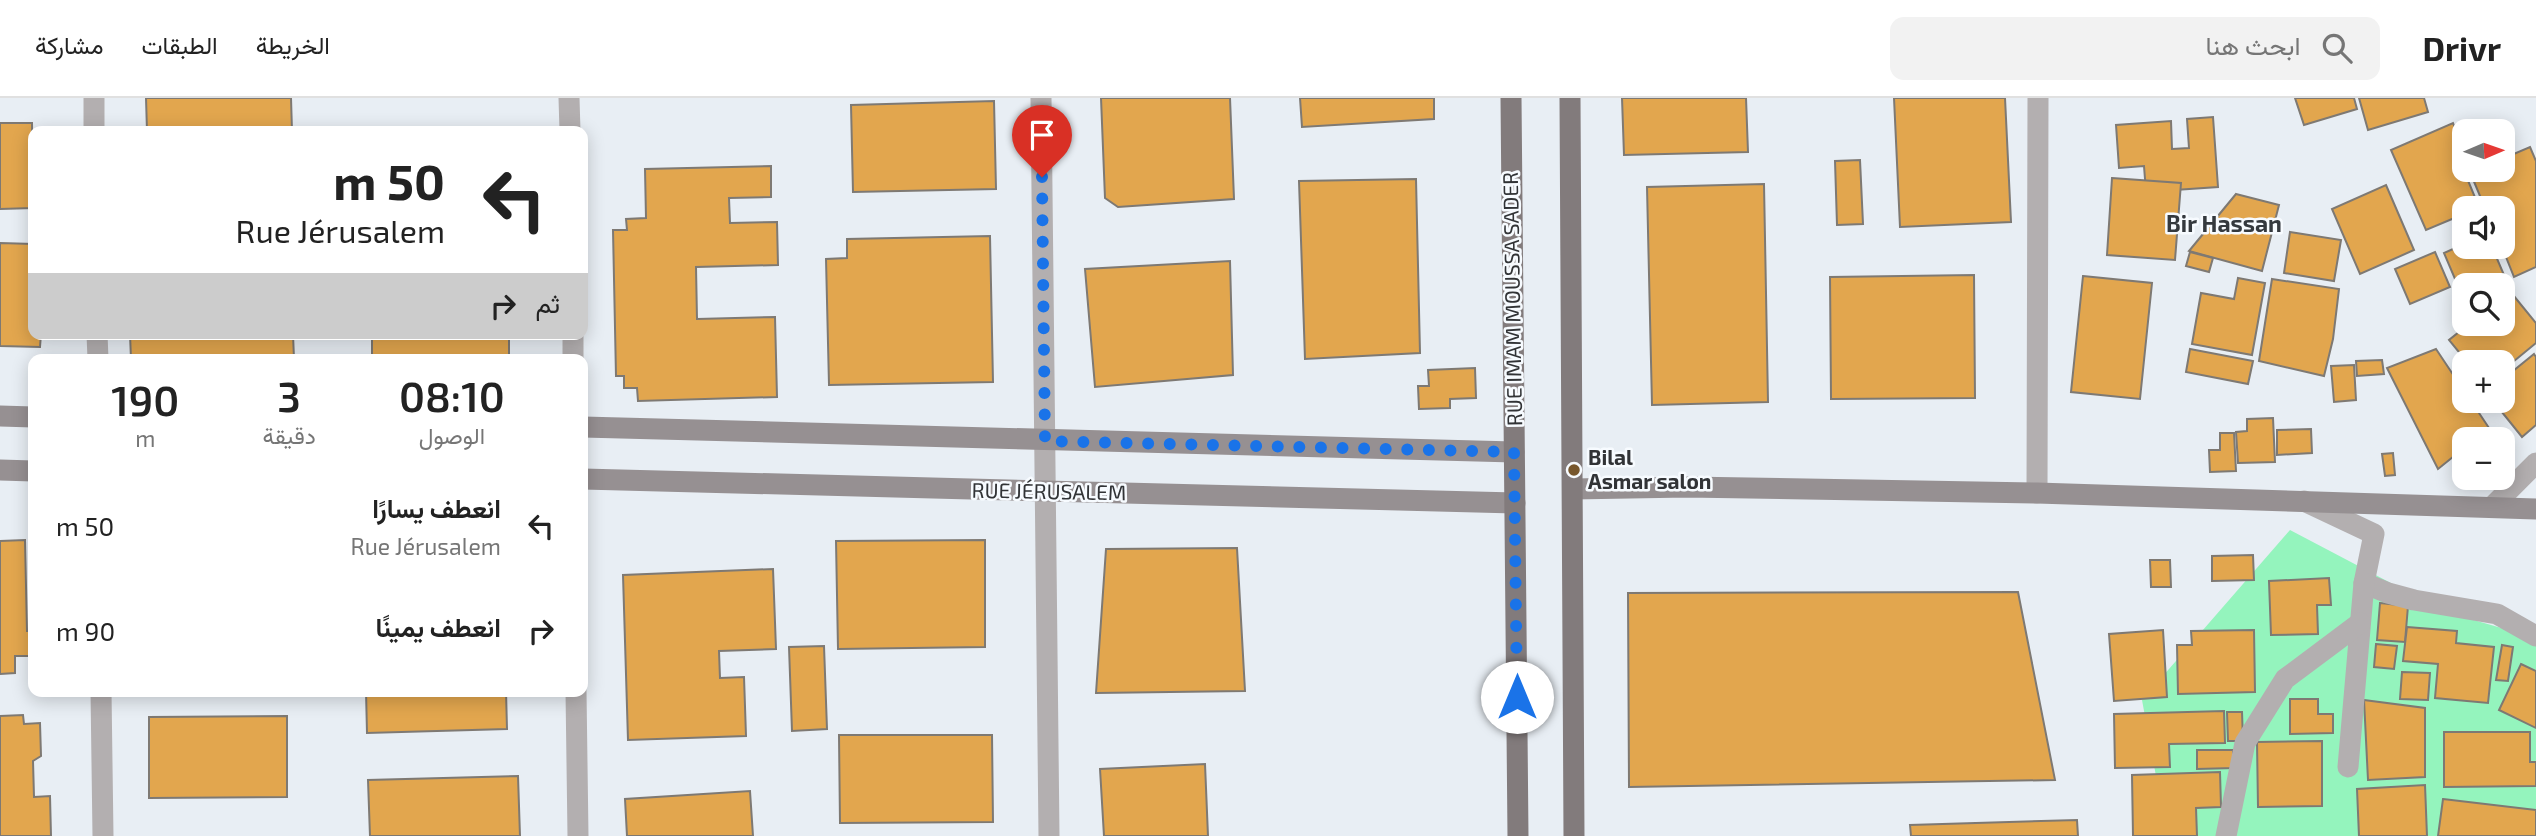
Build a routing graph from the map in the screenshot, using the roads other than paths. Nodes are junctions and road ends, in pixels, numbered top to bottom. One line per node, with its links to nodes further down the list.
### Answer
1 (94, 98): 7 (street)
2 (569, 98): 8 (street)
3 (1041, 98): 12 (street)
4 (1511, 98): 13 (main road, RUE IMAM MOUSSA SADER)
5 (1570, 98): 18 (main road)
6 (2038, 98): 20 (street)
7 (94, 126)
8 (570, 126)
9 (0, 416): 10 (street)
10 (28, 418)
11 (588, 427): 12 (street)
12 (1045, 441): 13 (street); 19 (street)
13 (1514, 452): 22 (main road, RUE IMAM MOUSSA SADER)
14 (2536, 463): 23 (street)
15 (0, 470): 16 (street)
16 (28, 471)
17 (588, 479): 19 (street, RUE JÉRUSALEM)
18 (1573, 489): 20 (street); 35 (main road)
19 (1045, 492): 22 (street, RUE JÉRUSALEM); 33 (street)
20 (2037, 493): 21 (street)
21 (2302, 500): 23 (street); 25 (street)
22 (1515, 503): 34 (main road, RUE IMAM MOUSSA SADER)
23 (2492, 507): 24 (street)
24 (2536, 509)
25 (2364, 583): 26 (street); 27 (street)
26 (2361, 623): 30 (street); 36 (street)
27 (2536, 636)
28 (102, 697): 31 (street)
29 (576, 697): 32 (street)
30 (2348, 766)
31 (103, 836)
32 (578, 836)
33 (1049, 836)
34 (1518, 836)
35 (1574, 836)
36 (2226, 836)

